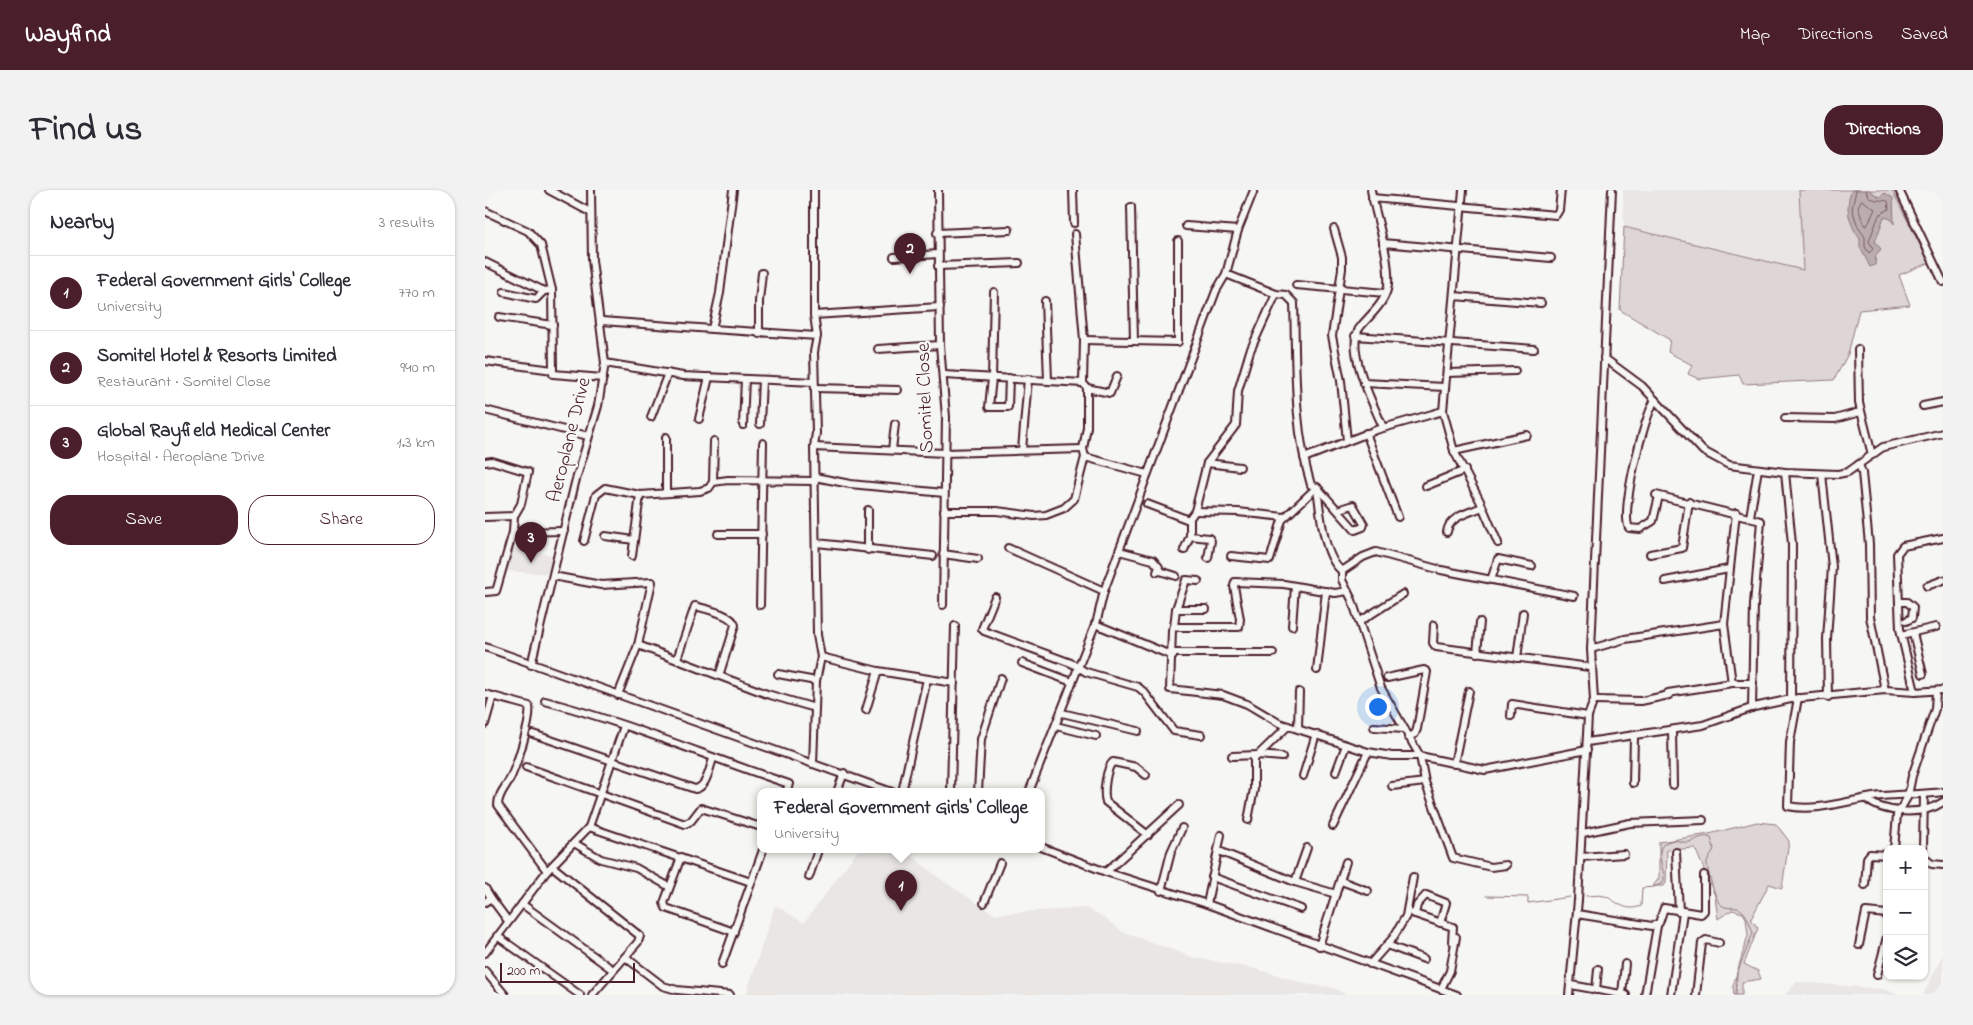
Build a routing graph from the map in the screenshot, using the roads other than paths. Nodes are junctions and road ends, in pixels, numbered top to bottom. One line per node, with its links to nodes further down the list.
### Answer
1 (549, 190): 19 (street)
2 (591, 190): 19 (street, Aeroplane Drive)
3 (733, 190): 55 (street)
4 (814, 190): 51 (street)
5 (938, 190): 25 (street, Somitel Close)
6 (1073, 190): 20 (street)
7 (1254, 190): 24 (street)
8 (1371, 190): 14 (street)
9 (1463, 190): 16 (street)
10 (1561, 190): 16 (street)
11 (1608, 190): 15 (street)
12 (1612, 190): 15 (street)
13 (1899, 190): 38 (street)
14 (1372, 198): 16 (street); 28 (street)
15 (1611, 202): 66 (street)
16 (1462, 206): 29 (street)
17 (1131, 207): 60 (street)
18 (485, 211): 41 (street)
19 (590, 212): 53 (street, Aeroplane Drive)
20 (1074, 223)
21 (1186, 226): 24 (street)
22 (1334, 229): 40 (street)
23 (1009, 230): 25 (street)
24 (1238, 230): 37 (street)
25 (937, 233): 30 (street, Somitel Close)
26 (1075, 234): 59 (street)
27 (1178, 241): 60 (street)
28 (1383, 243): 29 (street); 45 (street)
29 (1458, 250): 32 (street); 47 (street)
30 (938, 254): 31 (street); 35 (street, Somitel Close)
31 (894, 257)
32 (1551, 258)
33 (485, 262): 42 (street)
34 (1019, 263): 35 (street)
35 (938, 266): 50 (street, Somitel Close)
36 (762, 273): 56 (street)
37 (1227, 274): 46 (street); 125 (street)
38 (1943, 282)
39 (1296, 285): 40 (street)
40 (1340, 289): 45 (street); 107 (street)
41 (552, 290): 42 (street); 54 (street)
42 (545, 291): 43 (street)
43 (504, 292)
44 (994, 292): 77 (street)
45 (1385, 293): 58 (street)
46 (1276, 294): 117 (street); 119 (street)
47 (1454, 296): 49 (street); 61 (street)
48 (1045, 301): 82 (street)
49 (1541, 303)
50 (940, 307): 51 (street); 62 (street, Somitel Close)
51 (814, 316): 57 (street)
52 (499, 317): 54 (street)
53 (602, 322): 55 (street); 68 (street, Aeroplane Drive)
54 (553, 325): 69 (street)
55 (712, 329): 56 (street)
56 (759, 334): 57 (street)
57 (817, 336): 84 (street)
58 (1355, 336): 61 (street); 83 (street)
59 (1084, 340): 60 (street); 85 (street)
60 (1134, 341)
61 (1450, 342): 64 (street); 72 (street)
62 (940, 346): 63 (street); 73 (street, Somitel Close)
63 (878, 349)
64 (1534, 349)
65 (1858, 349): 93 (street)
66 (1605, 358): 88 (street); 210 (street)
67 (485, 361): 69 (street)
68 (605, 363): 71 (street); 76 (street, Aeroplane Drive)
69 (553, 370): 76 (street)
70 (1515, 371): 72 (street)
71 (668, 373): 75 (street); 94 (street)
72 (1447, 373): 86 (street)
73 (943, 375): 77 (street); 114 (street, Somitel Close)
74 (1117, 376): 85 (street)
75 (709, 377): 79 (street); 96 (street)
76 (603, 378): 104 (street, Aeroplane Drive)
77 (993, 378): 78 (street); 78 (street)
78 (1009, 378): 80 (street)
79 (745, 379): 81 (street); 99 (street)
80 (1028, 379): 82 (street); 112 (street)
81 (762, 380): 84 (street); 97 (street)
82 (1048, 380): 85 (street)
83 (1364, 383): 86 (street); 100 (street)
84 (815, 385): 87 (street); 109 (street)
85 (1085, 386): 110 (street)
86 (1445, 387): 92 (street)
87 (898, 390)
88 (1655, 400): 122 (street); 135 (street)
89 (1943, 402): 90 (street)
90 (1923, 406)
91 (485, 410): 104 (street)
92 (1443, 411): 100 (street); 113 (street)
93 (1860, 412): 95 (street); 115 (street)
94 (651, 417)
95 (1785, 418)
96 (699, 419)
97 (761, 424)
98 (895, 424): 111 (street)
99 (743, 425)
100 (1383, 427): 101 (street)
101 (1366, 433): 107 (street); 146 (street)
102 (1943, 433): 115 (street)
103 (1527, 435): 113 (street)
104 (588, 436): 149 (street, Aeroplane Drive)
105 (666, 437): 133 (street)
106 (714, 441): 129 (street)
107 (1347, 441): 117 (street)
108 (763, 443): 128 (street)
109 (814, 447): 111 (street); 127 (street)
110 (1083, 449): 112 (street); 116 (street)
111 (892, 450): 114 (street)
112 (1022, 450): 114 (street)
113 (1454, 451): 123 (street)
114 (945, 453): 132 (street, Somitel Close)
115 (1872, 455): 120 (street)
116 (1085, 458): 125 (street); 140 (street)
117 (1304, 458): 131 (street)
118 (485, 462): 143 (street)
119 (1207, 463): 121 (street); 141 (street)
120 (1859, 464): 126 (street); 234 (street)
121 (1240, 467)
122 (1758, 469): 124 (street); 147 (street)
123 (1465, 470): 130 (street); 137 (street)
124 (1785, 472): 126 (street); 243 (street)
125 (1147, 474): 164 (street)
126 (1822, 474): 242 (street)
127 (815, 479): 128 (street); 132 (street); 159 (street)
128 (763, 481): 129 (street); 153 (street)
129 (713, 482): 133 (street)
130 (1427, 486)
131 (1317, 487): 139 (street); 145 (street); 174 (street)
132 (945, 492): 140 (street, Somitel Close)
133 (666, 493): 134 (street)
134 (640, 495): 157 (street); 158 (street)
135 (1689, 502): 142 (street); 166 (street)
136 (1147, 504): 148 (street)
137 (1482, 507): 151 (street); 160 (street)
138 (868, 510): 162 (street)
139 (1338, 510)
140 (944, 511): 165 (street, Somitel Close)
141 (1195, 511): 145 (street); 148 (street)
142 (1736, 513): 147 (street); 173 (street)
143 (514, 516): 144 (street); 150 (street)
144 (485, 517)
145 (1284, 517): 169 (street)
146 (1398, 517)
147 (1750, 517): 233 (street)
148 (1189, 520): 155 (street)
149 (565, 531): 150 (street); 175 (street, Aeroplane Drive)
150 (513, 532): 186 (street)
151 (1447, 532)
152 (719, 534): 153 (street)
153 (762, 534): 191 (street)
154 (605, 536): 157 (street)
155 (1190, 536): 163 (street); 171 (street)
156 (1943, 538): 190 (street)
157 (634, 540): 167 (street)
158 (584, 541)
159 (817, 543): 162 (street); 214 (street)
160 (1498, 543)
161 (1008, 548): 183 (street)
162 (868, 550): 168 (street)
163 (1185, 550)
164 (1119, 551): 176 (street); 183 (street)
165 (943, 554): 170 (street); 192 (street, Somitel Close)
166 (1649, 554)
167 (632, 556)
168 (933, 556)
169 (1231, 556)
170 (978, 558)
171 (1208, 558)
172 (1532, 566): 177 (street)
173 (1729, 569): 180 (street); 200 (street)
174 (1343, 571): 177 (street); 185 (street)
175 (553, 576): 208 (street); 218 (street, Aeroplane Drive)
176 (1176, 576)
177 (1491, 580): 188 (street)
178 (1943, 580): 182 (street)
179 (1198, 581): 193 (street)
180 (1665, 581)
181 (1295, 586): 184 (street); 203 (street); 204 (street)
182 (1927, 586)
183 (1104, 591): 199 (street)
184 (1326, 591): 185 (street); 221 (street)
185 (1348, 591): 197 (street)
186 (486, 592)
187 (1403, 594): 197 (street)
188 (1574, 596)
189 (995, 597): 219 (street)
190 (1899, 602): 196 (street); 207 (street)
191 (760, 604)
192 (943, 604)
193 (1176, 609): 194 (street); 204 (street)
194 (1206, 610)
195 (1523, 613): 215 (street)
196 (1906, 621)
197 (1359, 622): 258 (street)
198 (1480, 622): 212 (street)
199 (1095, 624): 213 (street); 219 (street)
200 (1724, 624): 210 (street); 232 (street)
201 (1434, 625): 212 (street)
202 (955, 626): 231 (street)
203 (1292, 626)
204 (1174, 627): 213 (street)
205 (1936, 627): 206 (street)
206 (1913, 632): 207 (street); 224 (street)
207 (1901, 635): 238 (street)
208 (638, 644): 216 (street); 241 (street)
209 (485, 647): 218 (street)
210 (1591, 649): 220 (street)
211 (1273, 653): 213 (street)
212 (1477, 653): 215 (street)
213 (1173, 654): 255 (street)
214 (821, 657): 222 (street); 229 (street)
215 (1517, 658): 220 (street)
216 (677, 659): 225 (street); 225 (street)
217 (1022, 663): 230 (street)
218 (531, 665): 241 (street)
219 (1077, 666): 230 (street); 263 (street)
220 (1591, 667): 244 (street)
221 (1317, 670)
222 (877, 671): 228 (street); 248 (street)
223 (777, 674): 229 (street)
224 (1923, 674)
225 (719, 676): 246 (street)
226 (1001, 678): 293 (street)
227 (1387, 678): 266 (street)
228 (927, 679): 231 (street); 291 (street)
229 (816, 681): 246 (street)
230 (1072, 682): 249 (street)
231 (953, 683): 292 (street)
232 (1732, 683): 233 (street); 244 (street)
233 (1753, 683): 247 (street)
234 (1885, 690): 238 (street); 242 (street)
235 (1940, 690): 238 (street); 298 (street)
236 (1469, 691): 278 (street)
237 (1299, 692): 257 (street)
238 (1915, 692)
239 (485, 694): 240 (street)
240 (493, 696): 252 (street); 331 (street)
241 (619, 696): 277 (street)
242 (1828, 697): 243 (street)
243 (1794, 698): 247 (street); 299 (street)
244 (1594, 700): 251 (street)
245 (545, 701): 253 (street)
246 (815, 708): 277 (street)
247 (1752, 708): 260 (street)
248 (866, 710)
249 (1062, 713): 254 (street); 259 (street)
250 (1511, 716): 251 (street)
251 (1588, 716): 267 (street)
252 (485, 724)
253 (624, 726): 275 (street); 276 (street)
254 (1056, 726): 264 (street); 294 (street)
255 (1288, 726): 257 (street); 271 (street)
256 (1374, 726): 258 (street)
257 (1298, 728): 262 (street)
258 (1404, 729): 266 (street)
259 (1138, 731)
260 (1672, 731): 265 (street); 286 (street)
261 (533, 734): 276 (street)
262 (1316, 734): 268 (street); 283 (street)
263 (1201, 735)
264 (1096, 736)
265 (1634, 736): 267 (street); 285 (street)
266 (1408, 737): 273 (street)
267 (1587, 742): 269 (street)
268 (1346, 745): 270 (street); 280 (street)
269 (1587, 750): 278 (street); 310 (street)
270 (1368, 752): 273 (street); 307 (street)
271 (1258, 755): 272 (street); 274 (street); 304 (street)
272 (1232, 756)
273 (1420, 756): 278 (street); 284 (street)
274 (1282, 757)
275 (713, 759): 276 (street); 288 (street)
276 (613, 760): 296 (street)
277 (813, 764): 281 (street)
278 (1454, 764)
279 (527, 767): 296 (street)
280 (1336, 772)
281 (844, 773): 289 (street); 290 (street)
282 (1146, 775): 311 (street)
283 (1303, 776)
284 (1425, 782): 287 (street); 329 (street)
285 (1633, 783)
286 (1673, 785)
287 (1392, 786)
288 (788, 788)
289 (838, 788)
290 (882, 788)
291 (903, 788)
292 (951, 788)
293 (978, 788)
294 (1031, 788)
295 (1943, 792): 297 (street)
296 (601, 794): 306 (street); 308 (street)
297 (1924, 794): 298 (street); 302 (street)
298 (1908, 796): 299 (street); 303 (street)
299 (1866, 799): 303 (street)
300 (1943, 802): 302 (street)
301 (1179, 805): 311 (street)
302 (1923, 810): 303 (street); 315 (street)
303 (1899, 811): 314 (street)
304 (1248, 820)
305 (1703, 820): 310 (street)
306 (757, 826)
307 (1333, 826)
308 (589, 827): 313 (street); 324 (street)
309 (1182, 828): 343 (street)
310 (1583, 833): 325 (street)
311 (1148, 835): 332 (street)
312 (1221, 836): 318 (street)
313 (574, 843): 331 (street); 341 (street)
314 (1894, 845)
315 (1923, 845)
316 (1307, 848): 339 (street)
317 (1045, 849): 332 (street)
318 (1219, 851): 335 (street); 339 (street)
319 (1676, 852): 352 (street)
320 (762, 853): 338 (street)
321 (817, 853): 334 (street)
322 (1623, 854): 325 (street)
323 (1883, 855): 340 (street)
324 (681, 857): 338 (street); 341 (street)
325 (1581, 857): 354 (street)
326 (1928, 861): 330 (street)
327 (1346, 862): 337 (street)
328 (1000, 863): 348 (street)
329 (1506, 865)
330 (1943, 865)
331 (550, 868): 349 (street); 369 (street)
332 (1106, 872): 343 (street)
333 (1704, 875): 352 (street)
334 (809, 877)
335 (1212, 877): 350 (street); 351 (street)
336 (1413, 877): 353 (street)
337 (1341, 881): 344 (street); 345 (street)
338 (751, 882): 360 (street)
339 (1295, 882): 345 (street)
340 (1865, 884)
341 (668, 886): 360 (street)
342 (485, 888): 346 (street)
343 (1161, 891): 350 (street)
344 (1368, 892)
345 (1336, 894): 366 (street)
346 (491, 898): 347 (street); 356 (street)
347 (485, 902)
348 (984, 903)
349 (522, 904): 356 (street); 375 (street)
350 (1207, 904): 366 (street)
351 (1301, 909)
352 (1681, 912): 358 (street); 389 (street)
353 (1411, 913): 357 (street); 357 (street); 364 (street)
354 (1577, 914): 358 (street); 378 (street)
355 (1883, 914): 365 (street)
356 (509, 921): 361 (street)
357 (1440, 923): 362 (street)
358 (1657, 926): 388 (street)
359 (1457, 930): 379 (street)
360 (734, 932): 371 (street)
361 (497, 936): 367 (street); 382 (street)
362 (1452, 941)
363 (1719, 942): 390 (street)
364 (1387, 944): 370 (street); 372 (street)
365 (1859, 945)
366 (1319, 946): 372 (street)
367 (485, 952)
368 (1883, 952): 377 (street)
369 (625, 957): 375 (street); 384 (street)
370 (1423, 958)
371 (722, 964)
372 (1370, 964): 379 (street)
373 (1625, 964): 387 (street)
374 (1598, 969): 380 (street)
375 (613, 970): 383 (street)
376 (485, 971): 381 (street)
377 (1877, 975)
378 (1571, 985): 380 (street); 386 (street)
379 (1441, 989): 385 (street)
380 (1593, 991): 387 (street)
381 (505, 995)
382 (579, 995)
383 (592, 995)
384 (730, 995)
385 (1457, 995)
386 (1569, 995)
387 (1624, 995)
388 (1645, 995)
389 (1671, 995)
390 (1696, 995)

